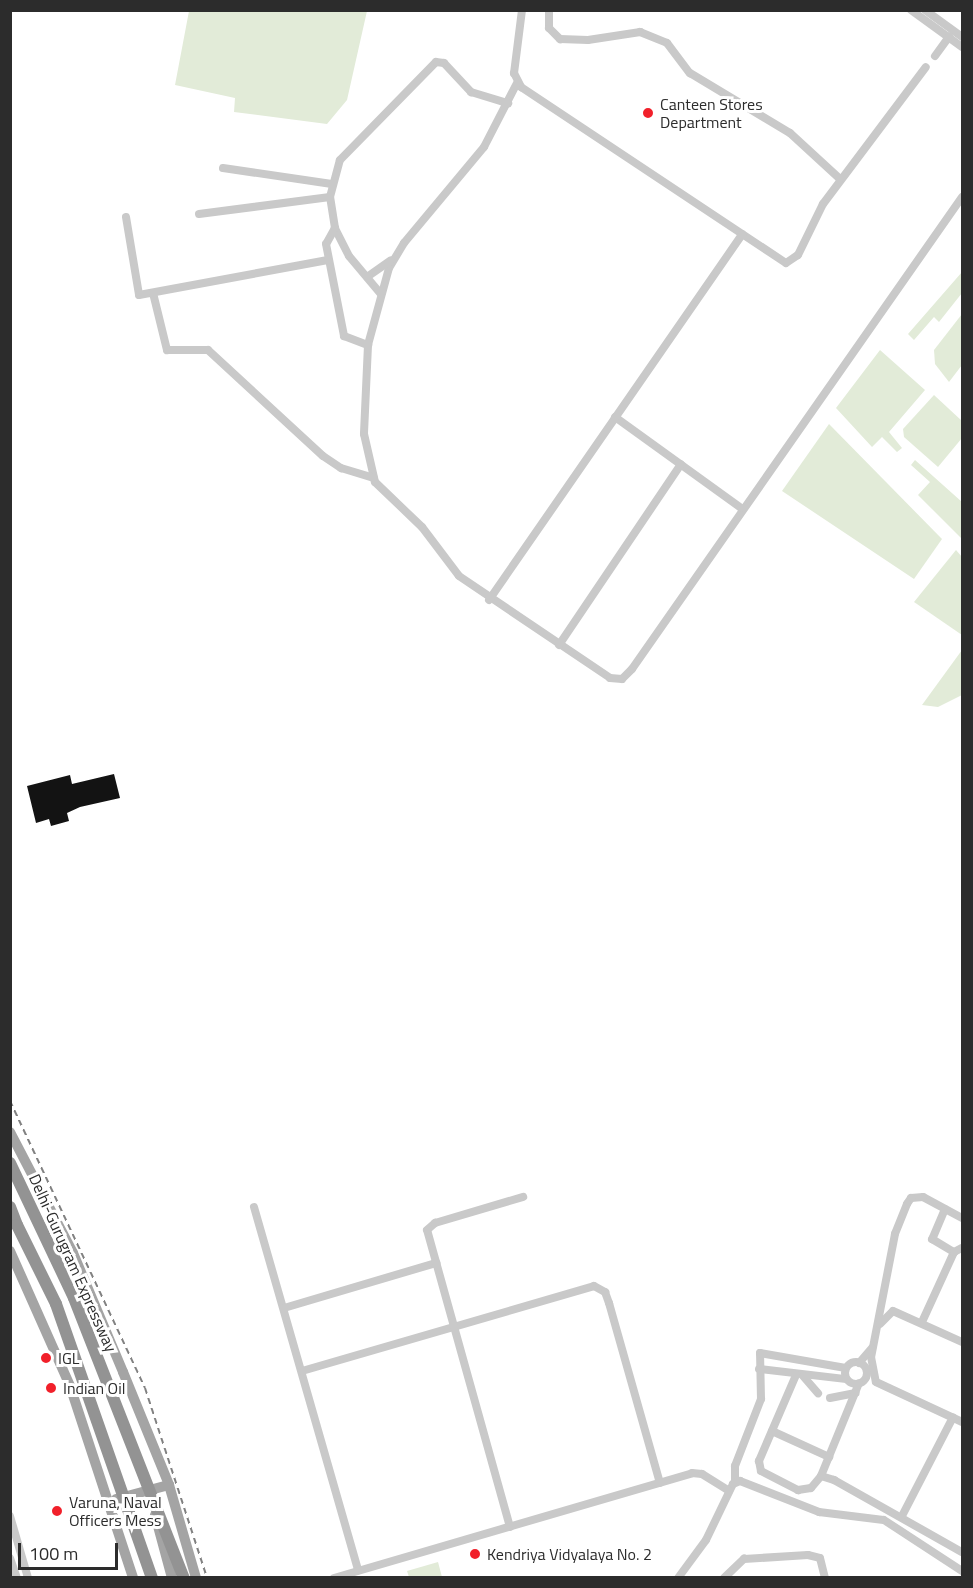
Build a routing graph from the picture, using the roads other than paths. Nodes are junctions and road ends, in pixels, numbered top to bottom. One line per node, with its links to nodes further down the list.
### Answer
1 (522, 10): 10 (street)
2 (549, 10): 13 (street)
3 (911, 10): 6 (street)
4 (925, 10): 5 (street)
5 (963, 37)
6 (949, 38): 7 (street); 8 (street)
7 (963, 47)
8 (935, 56)
9 (926, 67): 13 (street)
10 (517, 83): 11 (street); 20 (street)
11 (508, 103): 14 (street); 21 (street)
12 (223, 168): 14 (street)
13 (840, 179): 20 (street)
14 (332, 184): 15 (street)
15 (330, 197): 17 (street); 19 (street)
16 (963, 197): 30 (street)
17 (199, 214)
18 (126, 217): 24 (street)
19 (335, 228): 22 (street); 23 (street)
20 (741, 234): 27 (street)
21 (394, 258): 23 (street); 25 (street)
22 (328, 260): 24 (street); 26 (street)
23 (367, 277): 25 (street)
24 (153, 293): 29 (street)
25 (380, 293): 26 (street)
26 (368, 345): 29 (street)
27 (615, 417): 28 (street); 31 (street)
28 (681, 464): 30 (street); 32 (street)
29 (373, 478): 31 (street)
30 (741, 507): 32 (street)
31 (489, 600): 32 (street)
32 (559, 645)
33 (10, 1132): 36 (main road)
34 (10, 1163): 67 (highway, Delhi-Gurugram Expressway, bridge)
35 (10, 1172): 36 (main road)
36 (37, 1184): 71 (main road)
37 (523, 1197): 46 (street)
38 (10, 1207): 42 (highway, Delhi-Gurugram Expressway)
39 (254, 1207): 47 (street)
40 (945, 1209): 41 (street); 45 (street); 50 (street)
41 (963, 1218)
42 (14, 1220): 84 (highway, Delhi-Gurugram Expressway, bridge)
43 (963, 1248): 45 (street)
44 (10, 1251): 73 (main road)
45 (954, 1252): 48 (street)
46 (436, 1263): 47 (street); 49 (street)
47 (284, 1308): 56 (street)
48 (922, 1322): 50 (street); 51 (street)
49 (452, 1326): 56 (street); 70 (street); 76 (street)
50 (876, 1330): 52 (street)
51 (963, 1342)
52 (872, 1348): 53 (street); 53 (street)
53 (865, 1366): 54 (street); 59 (street)
54 (846, 1368): 55 (street); 58 (street)
55 (759, 1369): 57 (street); 69 (street)
56 (302, 1371): 79 (street)
57 (799, 1375): 58 (street); 60 (street); 65 (street)
58 (846, 1379): 59 (street)
59 (866, 1380): 61 (street); 63 (street)
60 (818, 1393)
61 (856, 1393): 62 (street); 66 (street)
62 (830, 1398)
63 (953, 1417): 64 (street); 75 (street)
64 (963, 1422)
65 (772, 1431): 66 (street); 68 (street)
66 (829, 1457): 68 (street)
67 (144, 1471): 85 (main road, bridge); 86 (highway, Delhi-Gurugram Expressway, bridge)
68 (821, 1476): 75 (street)
69 (735, 1481): 72 (street); 80 (street)
70 (660, 1483): 72 (street); 76 (street)
71 (169, 1485): 73 (main road); 87 (main road)
72 (729, 1491): 89 (street)
73 (110, 1500): 83 (main road)
74 (10, 1516): 82 (street)
75 (902, 1516): 77 (street)
76 (510, 1527): 79 (street)
77 (963, 1551)
78 (11, 1561): 81 (street)
79 (358, 1570): 88 (street)
80 (963, 1571)
81 (17, 1578)
82 (28, 1578)
83 (133, 1578)
84 (152, 1578)
85 (172, 1578)
86 (184, 1578)
87 (196, 1578)
88 (334, 1578)
89 (678, 1578)
90 (724, 1578): 91 (street)
91 (825, 1578)

